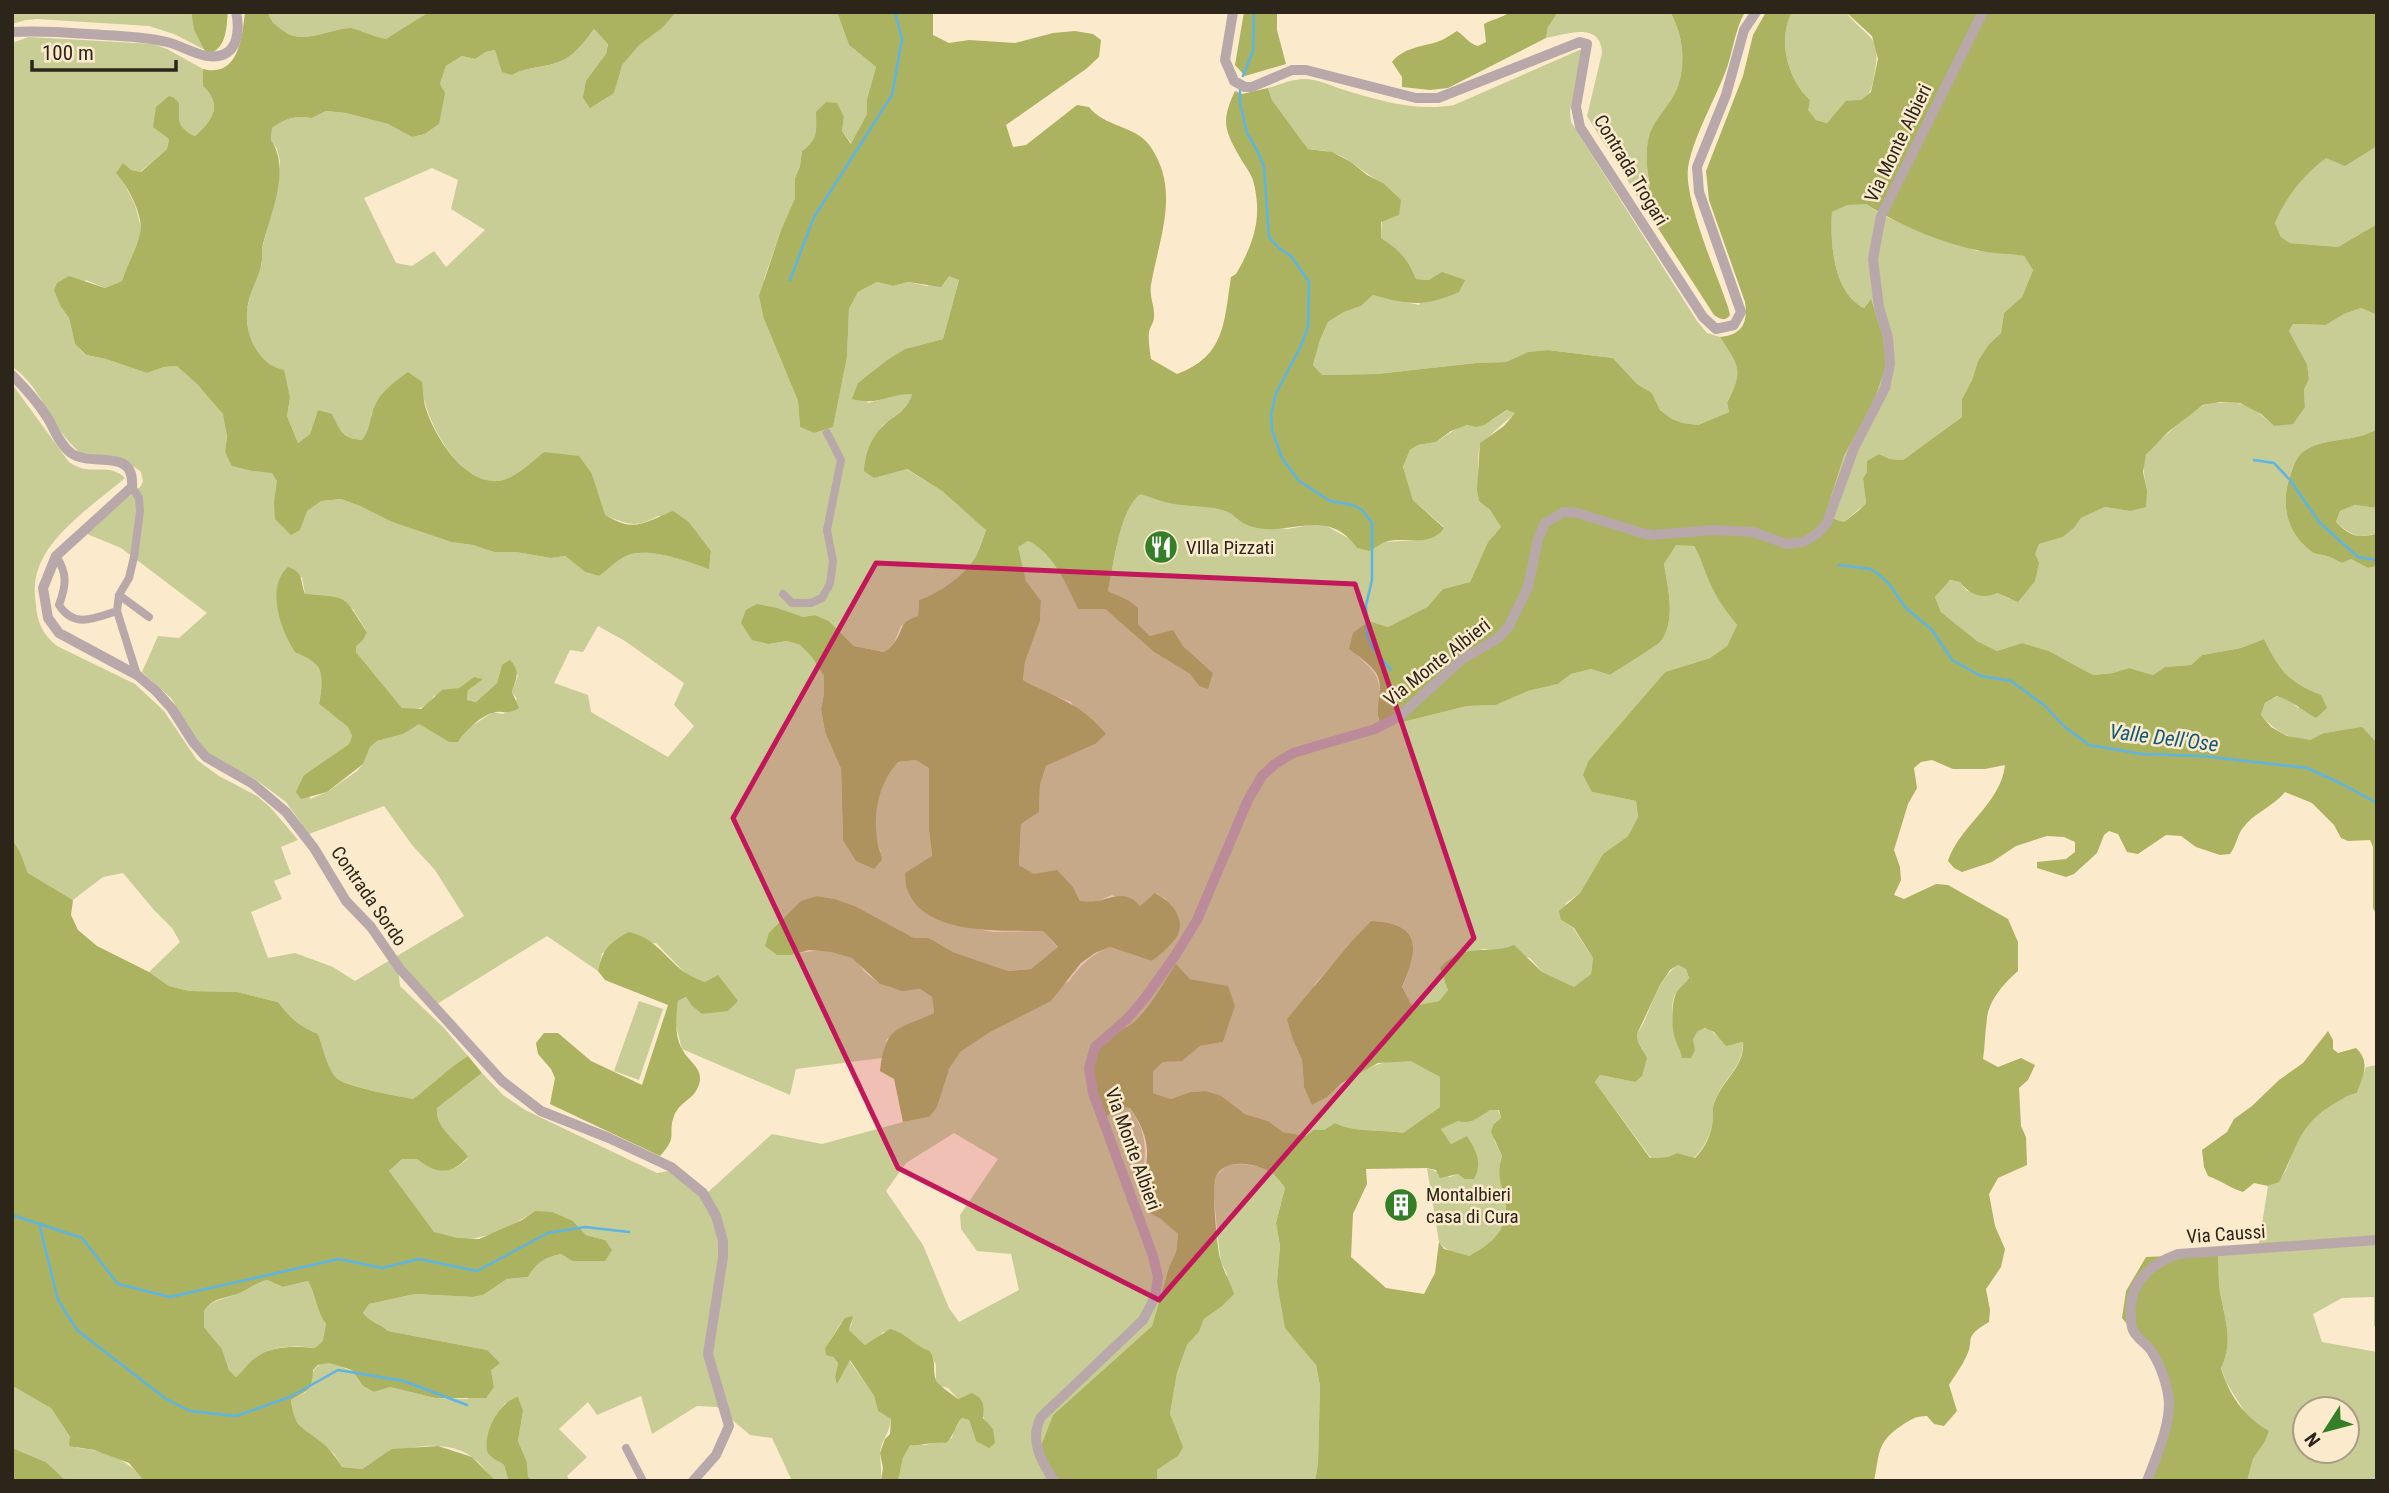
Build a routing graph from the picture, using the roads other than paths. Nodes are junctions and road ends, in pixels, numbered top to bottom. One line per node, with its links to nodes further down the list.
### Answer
1 (236, 12): 5 (street)
2 (1233, 12): 3 (street, Contrada Trogari)
3 (1756, 12)
4 (1983, 12): 19 (street, Via Monte Albieri)
5 (12, 32)
6 (12, 375): 8 (street)
7 (827, 433): 10 (street)
8 (132, 487): 9 (street, Contrada Sordo); 11 (street)
9 (56, 556): 12 (street); 14 (street, Contrada Sordo)
10 (783, 594)
11 (119, 595): 12 (street); 13 (street)
12 (117, 611): 14 (street)
13 (149, 617)
14 (137, 675): 17 (street, Contrada Sordo)
15 (2377, 1240): 20 (street, Via Caussi)
16 (626, 1448): 18 (street)
17 (696, 1480)
18 (643, 1481)
19 (1054, 1481)
20 (2147, 1481)

